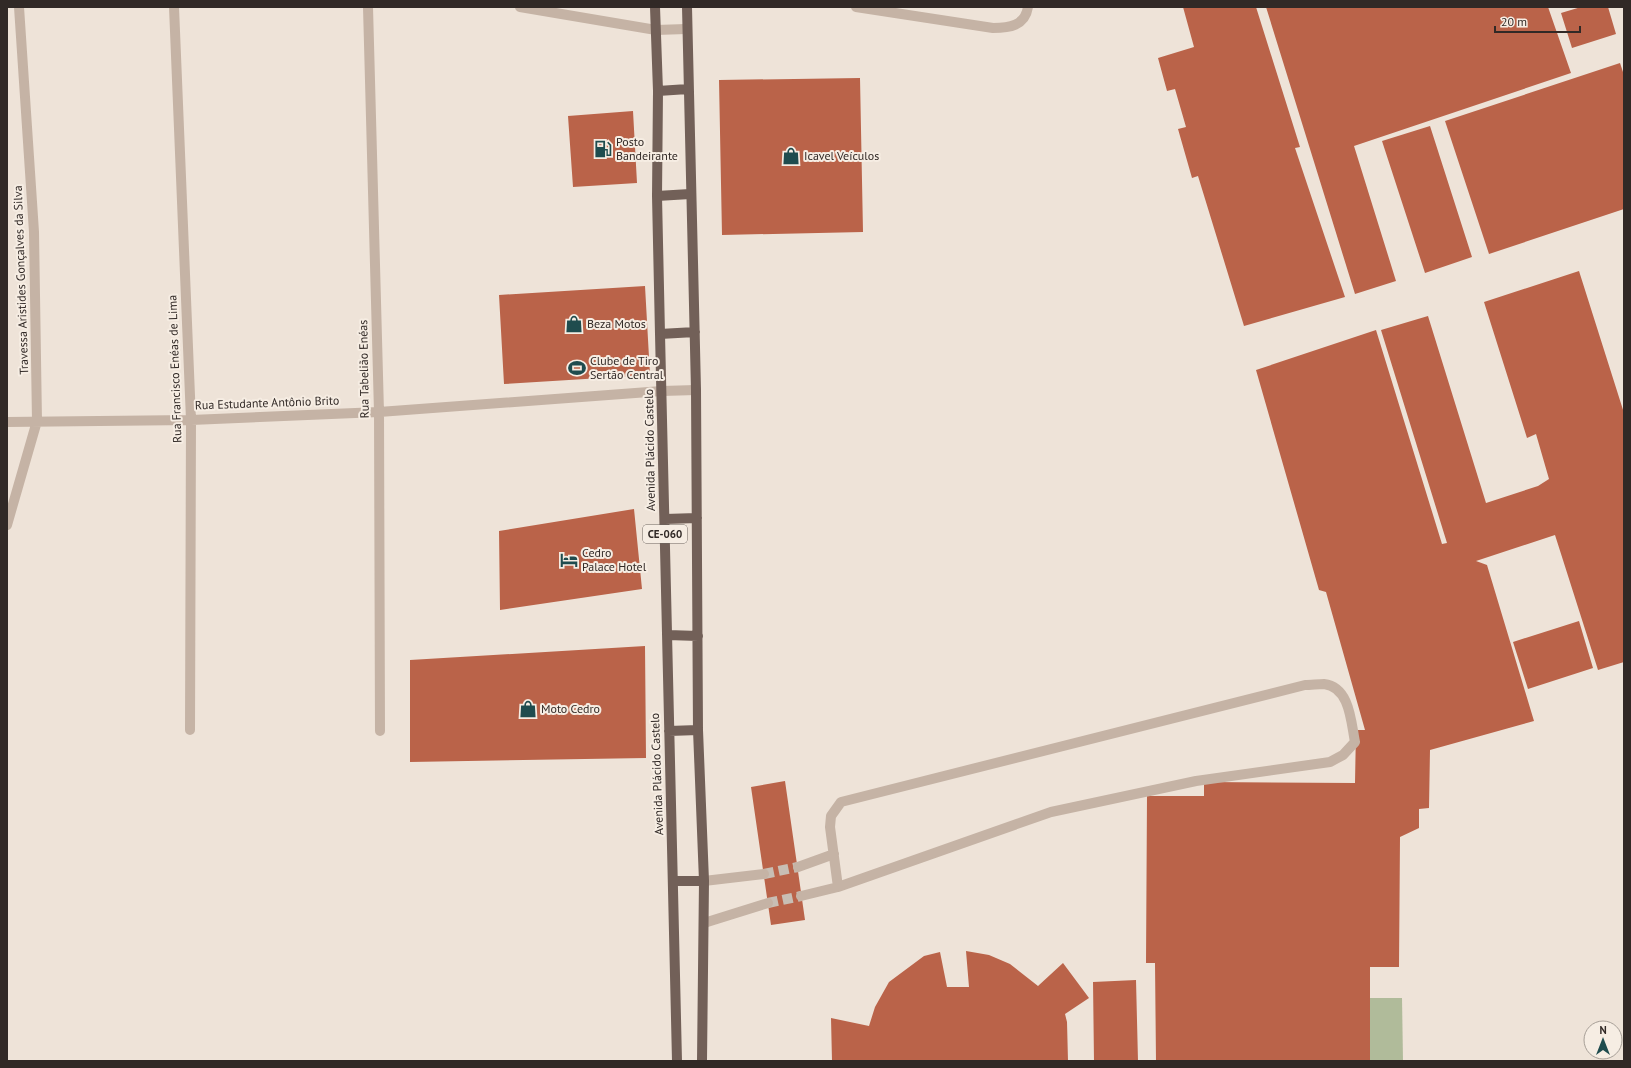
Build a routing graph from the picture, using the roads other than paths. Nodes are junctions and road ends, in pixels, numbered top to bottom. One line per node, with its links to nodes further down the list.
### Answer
1 (19, 7): 21 (street, Travessa Aristides Gonçalves da Silva)
2 (174, 7): 20 (street, Rua Francisco Enéas de Lima)
3 (368, 7): 19 (street, Rua Tabelião Enéas)
4 (520, 7): 10 (street)
5 (655, 7): 10 (main road, Avenida Plácido Castelo / CE-060)
6 (687, 7): 9 (main road, CE-060)
7 (856, 7): 8 (street)
8 (1028, 7)
9 (686, 29): 10 (street); 11 (main road, CE-060)
10 (656, 30): 12 (main road, Avenida Plácido Castelo / CE-060)
11 (688, 89): 12 (main road); 13 (main road, CE-060)
12 (658, 91): 14 (main road, Avenida Plácido Castelo / CE-060)
13 (690, 194): 14 (main road); 15 (main road, CE-060)
14 (657, 196): 16 (main road, Avenida Plácido Castelo / CE-060)
15 (695, 332): 16 (main road); 17 (main road, CE-060)
16 (660, 334): 18 (main road, Avenida Plácido Castelo / CE-060)
17 (696, 390): 18 (street, Rua Estudante Antônio Brito); 23 (main road, CE-060)
18 (662, 391): 19 (street, Rua Estudante Antônio Brito); 24 (main road, Avenida Plácido Castelo / CE-060)
19 (378, 412): 20 (street, Rua Estudante Antônio Brito); 30 (street, Rua Tabelião Enéas)
20 (191, 420): 21 (street, Rua Estudante Antônio Brito); 28 (street, Rua Francisco Enéas de Lima)
21 (37, 421): 22 (street, Rua Estudante Antônio Brito); 25 (street, Travessa Aristides Gonçalves da Silva)
22 (7, 422)
23 (697, 518): 24 (main road); 27 (main road, CE-060)
24 (665, 519): 26 (main road, Avenida Plácido Castelo / CE-060)
25 (7, 525)
26 (668, 635): 27 (main road); 31 (main road, Avenida Plácido Castelo / CE-060)
27 (698, 636): 29 (main road, CE-060)
28 (190, 730)
29 (698, 730): 31 (main road); 36 (main road, CE-060)
30 (380, 731)
31 (669, 731): 35 (main road, Avenida Plácido Castelo / CE-060)
32 (834, 854): 33 (street); 37 (street); 37 (street)
33 (798, 867)
34 (764, 874): 36 (street)
35 (674, 881): 36 (main road); 41 (main road, Avenida Plácido Castelo / CE-060)
36 (704, 881): 40 (main road, CE-060)
37 (838, 887): 38 (street)
38 (801, 896)
39 (768, 903): 40 (street)
40 (704, 923): 42 (main road, CE-060)
41 (677, 1061)
42 (702, 1061)

